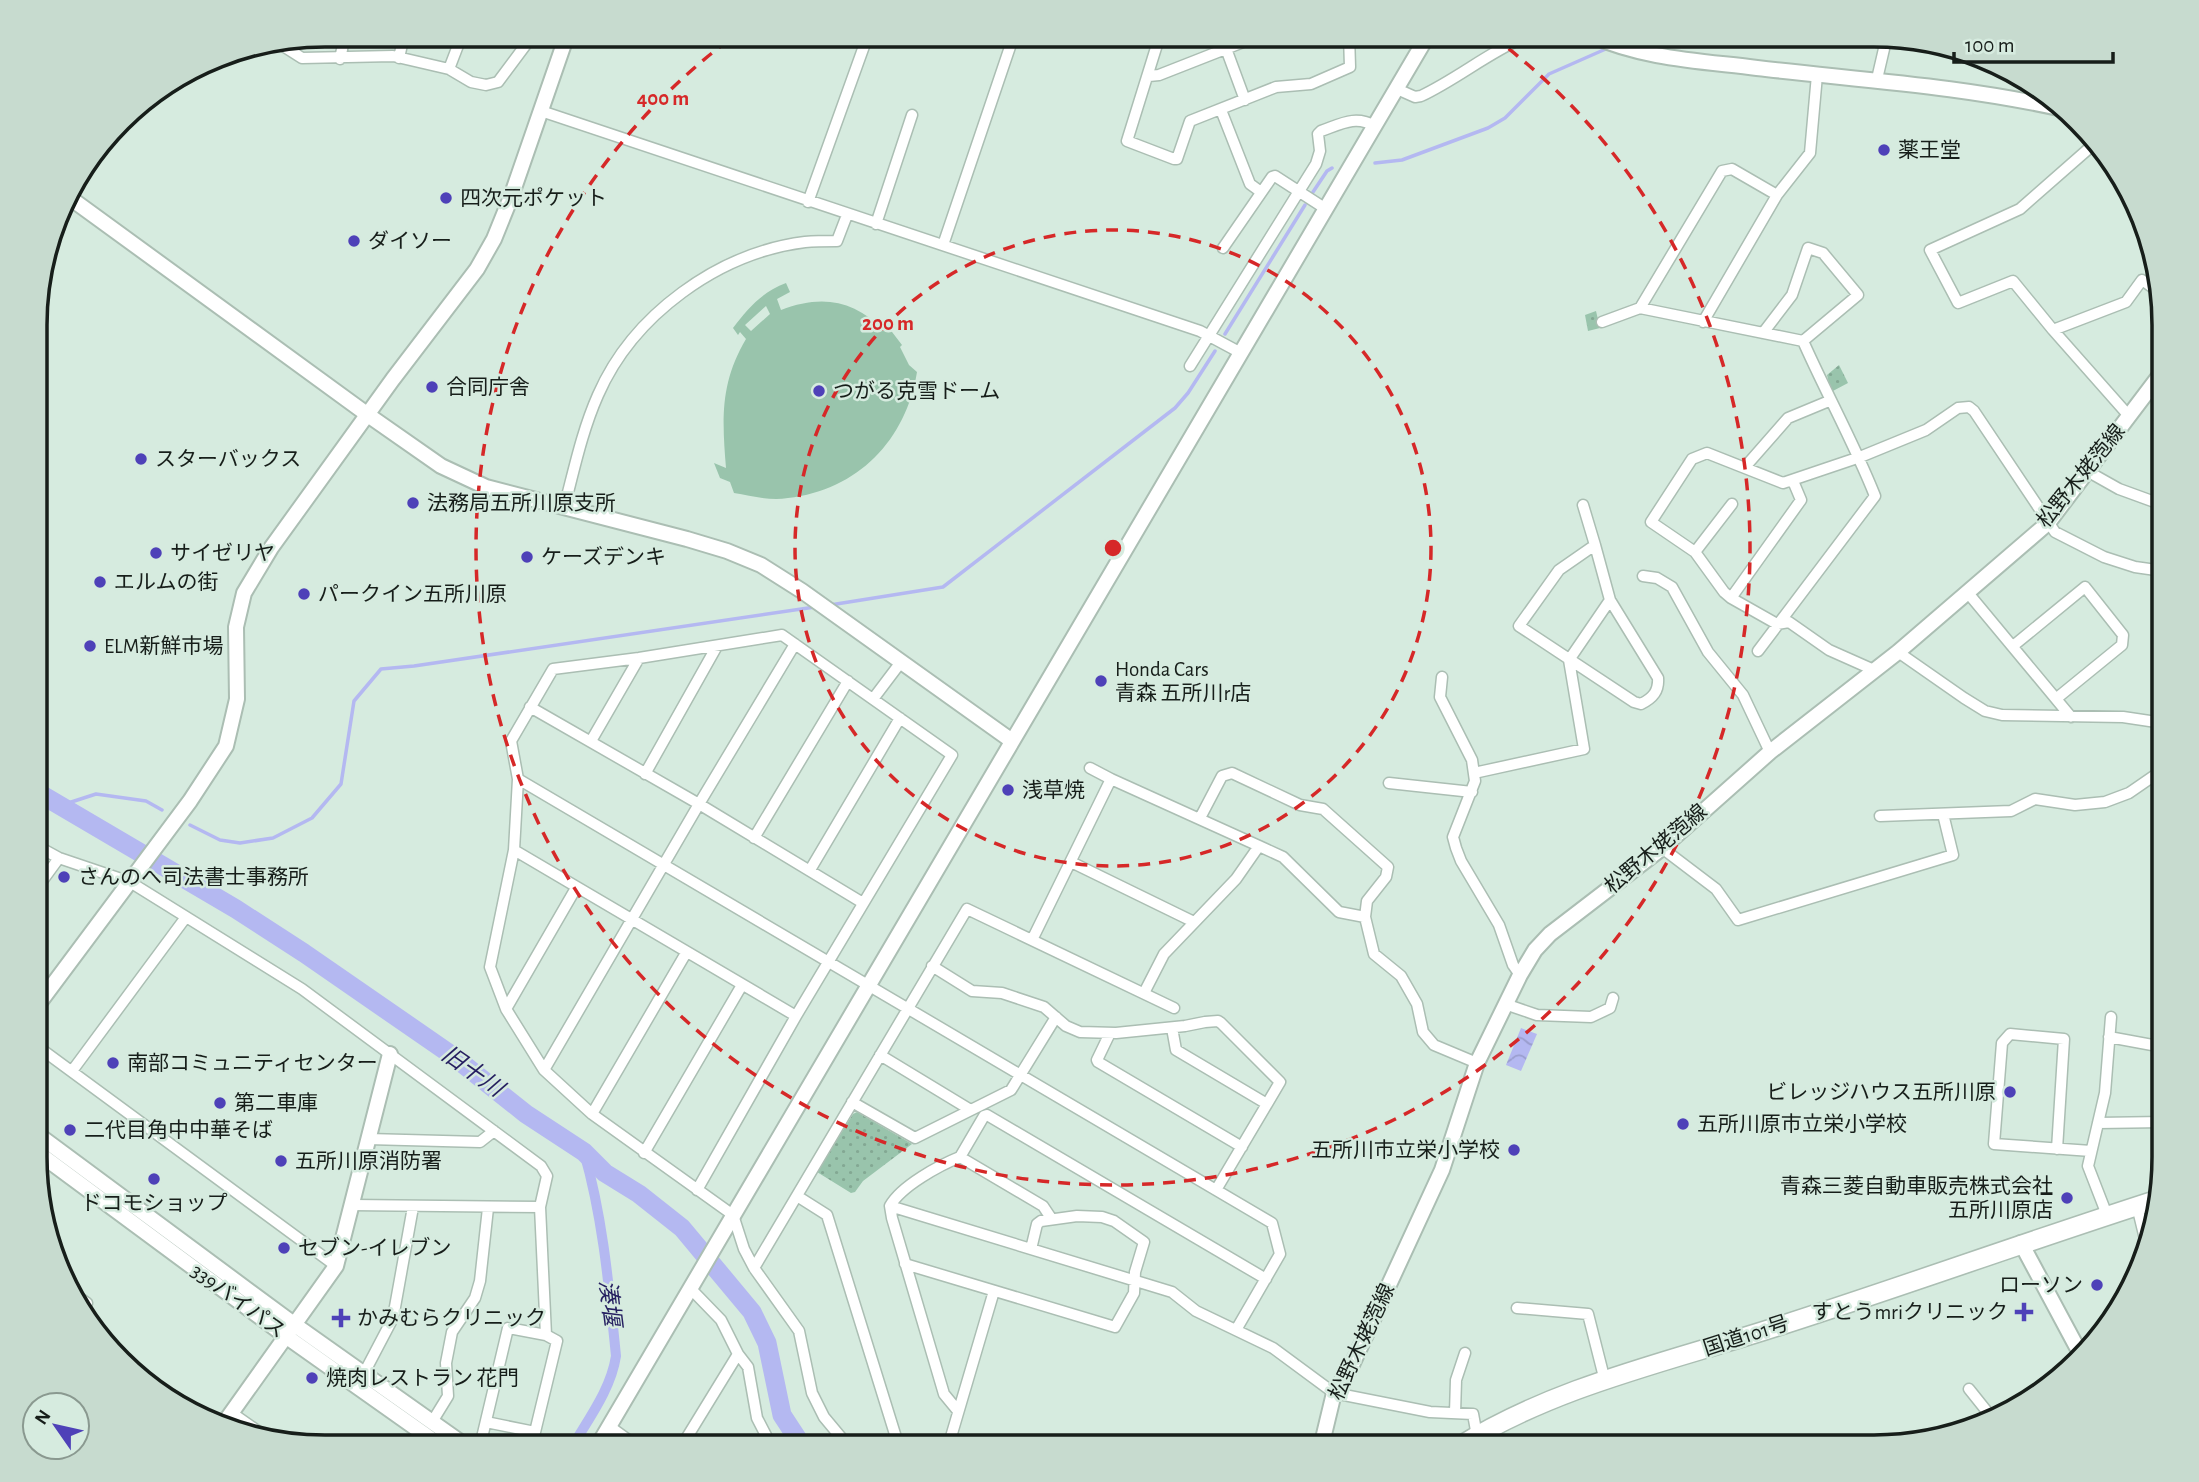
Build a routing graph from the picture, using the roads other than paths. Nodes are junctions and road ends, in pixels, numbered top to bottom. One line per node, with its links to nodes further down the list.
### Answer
1 (342, 47): 18 (street)
2 (401, 47): 17 (street)
3 (457, 47): 19 (street)
4 (524, 47): 19 (street)
5 (563, 47): 26 (street)
6 (864, 47): 35 (street)
7 (1010, 47): 39 (street)
8 (1157, 47): 21 (street)
9 (1231, 47): 15 (street)
10 (1349, 47): 24 (street)
11 (1421, 47): 23 (street)
12 (1505, 47): 23 (street)
13 (1624, 47): 20 (street)
14 (1884, 48): 22 (street)
15 (1226, 49): 21 (street); 24 (street)
16 (290, 50): 18 (street)
17 (398, 58): 18 (street); 19 (street)
18 (340, 59)
19 (449, 69)
20 (1817, 75): 22 (street); 33 (street)
21 (1149, 76): 27 (street)
22 (1877, 79): 25 (street)
23 (1397, 89): 29 (street)
24 (1245, 100): 27 (street)
25 (2042, 104)
26 (541, 110): 35 (street); 53 (street)
27 (1221, 110): 31 (street)
28 (912, 115): 38 (street)
29 (1375, 126): 32 (street); 36 (street)
30 (2088, 149): 45 (street)
31 (1261, 192): 32 (street); 40 (street)
32 (1299, 192): 36 (street); 47 (street)
33 (1777, 195): 42 (street); 43 (street)
34 (76, 202): 53 (street)
35 (808, 202): 37 (street)
36 (1326, 209): 49 (street)
37 (847, 215): 38 (street); 62 (street)
38 (876, 224): 39 (street)
39 (943, 245): 47 (street)
40 (1223, 248)
41 (2148, 284): 45 (street)
42 (1640, 308): 43 (street); 44 (street)
43 (1703, 321): 46 (street)
44 (1602, 322)
45 (2053, 330): 54 (street)
46 (1763, 333): 48 (street); 48 (street)
47 (1209, 335): 49 (street); 50 (street)
48 (1802, 341): 52 (street)
49 (1241, 353): 90 (street)
50 (1189, 366)
51 (2152, 386): 54 (street, 松野木姥萢線)
52 (1829, 401): 55 (street); 56 (street)
53 (368, 415): 62 (street); 114 (street)
54 (2129, 416): 57 (street, 松野木姥萢線)
55 (1860, 457): 58 (street); 63 (street); 71 (street)
56 (1745, 467): 58 (street); 65 (street)
57 (2087, 471): 59 (street); 63 (street, 松野木姥萢線)
58 (1793, 481): 69 (street)
59 (2152, 501)
60 (1732, 504): 65 (street)
61 (1583, 505): 64 (street)
62 (564, 508): 79 (street)
63 (2048, 523): 66 (street); 68 (street, 松野木姥萢線)
64 (1595, 545): 70 (street); 78 (street)
65 (1695, 552): 69 (street)
66 (2152, 569)
67 (1643, 576): 91 (street)
68 (1968, 593): 74 (street); 76 (street, 松野木姥萢線)
69 (1731, 598): 71 (street)
70 (1610, 600): 78 (street); 78 (street)
71 (1777, 624): 75 (street); 80 (street)
72 (795, 644): 73 (street); 82 (street); 100 (street)
73 (717, 646): 77 (street); 94 (street)
74 (2013, 646): 84 (street); 84 (street)
75 (1758, 651)
76 (1898, 652): 80 (street, 松野木姥萢線); 86 (street)
77 (639, 659): 85 (street); 89 (street)
78 (1569, 660): 93 (street)
79 (901, 662): 83 (street); 90 (street)
80 (1874, 670): 91 (street, 松野木姥萢線)
81 (1442, 677): 93 (street)
82 (848, 681): 83 (street); 104 (street)
83 (873, 698): 87 (street)
84 (2057, 698): 86 (street)
85 (530, 707): 89 (street); 96 (street)
86 (2071, 717): 88 (street)
87 (900, 718): 112 (street); 116 (street)
88 (2152, 720)
89 (591, 741): 94 (street)
90 (1012, 741): 127 (street)
91 (1770, 752): 106 (street, 松野木姥萢線)
92 (1090, 768): 97 (street)
93 (1474, 773): 99 (street)
94 (645, 774): 100 (street)
95 (2152, 777): 101 (street)
96 (518, 779): 107 (street); 111 (street)
97 (1111, 779): 103 (street); 110 (street)
98 (1389, 783): 99 (street)
99 (1472, 792): 125 (street)
100 (699, 804): 104 (street); 111 (street)
101 (1942, 814): 102 (street); 106 (street)
102 (1880, 816)
103 (1200, 818): 105 (street); 118 (street)
104 (754, 838): 112 (street)
105 (1259, 846): 118 (street); 120 (street)
106 (1662, 848): 125 (street, 松野木姥萢線)
107 (514, 850): 115 (street); 134 (street)
108 (47, 851): 109 (street)
109 (59, 858): 113 (street); 114 (street)
110 (1070, 862): 120 (street); 121 (street)
111 (663, 864): 119 (street); 123 (street)
112 (810, 870): 116 (street)
113 (47, 874)
114 (133, 879): 117 (street); 128 (street)
115 (576, 888): 119 (street); 134 (street)
116 (863, 903): 123 (street)
117 (186, 917): 143 (street); 147 (street)
118 (1365, 917): 145 (street)
119 (631, 920): 122 (street); 146 (street)
120 (1194, 922): 129 (street)
121 (1032, 940): 124 (street); 129 (street)
122 (686, 953): 126 (street); 152 (street)
123 (829, 962): 127 (street); 135 (street)
124 (932, 967): 132 (street); 136 (street)
125 (1520, 975): 131 (street, 松野木姥萢線)
126 (742, 985): 135 (street); 161 (street)
127 (868, 985): 132 (street); 174 (street)
128 (47, 993)
129 (1144, 993): 133 (street)
130 (1613, 998): 131 (street)
131 (1506, 1004): 145 (street, 松野木姥萢線)
132 (907, 1008): 144 (street); 148 (street)
133 (1174, 1008)
134 (506, 1009): 146 (street)
135 (796, 1016): 164 (street)
136 (1056, 1017): 139 (street); 148 (street)
137 (2111, 1017): 140 (street)
138 (1172, 1027): 139 (street); 150 (street); 150 (street)
139 (1110, 1033): 158 (street)
140 (2109, 1037): 141 (street); 154 (street)
141 (2152, 1045)
142 (47, 1053): 147 (street)
143 (390, 1054): 155 (street); 156 (street)
144 (880, 1055): 149 (street); 151 (street)
145 (1477, 1063): 197 (street, 松野木姥萢線)
146 (544, 1070): 152 (street)
147 (72, 1071): 181 (street)
148 (1020, 1075): 151 (street); 165 (street)
149 (852, 1102): 151 (street); 166 (street)
150 (1267, 1104): 158 (street)
151 (969, 1109)
152 (592, 1114): 161 (street)
153 (2152, 1122): 154 (street)
154 (2098, 1123): 160 (street)
155 (494, 1131): 156 (street); 172 (street)
156 (368, 1139): 168 (street)
157 (47, 1141): 189 (street)
158 (1242, 1147): 165 (street)
159 (2057, 1149): 159 (street); 160 (street)
160 (2091, 1151): 175 (street)
161 (644, 1153): 164 (street)
162 (960, 1157): 169 (street); 176 (street); 183 (street)
163 (47, 1159): 189 (street, 339バイパス)
164 (697, 1191): 174 (street)
165 (1216, 1191): 183 (street)
166 (797, 1196): 182 (street); 215 (street)
167 (2147, 1203): 170 (highway, 国道101号)
168 (352, 1205): 171 (street); 181 (street)
169 (890, 1206): 179 (street); 180 (street)
170 (2137, 1206): 175 (highway, 国道101号); 177 (street)
171 (413, 1207): 173 (street); 194 (street)
172 (540, 1207): 173 (street); 190 (street)
173 (488, 1208): 203 (street)
174 (733, 1215): 182 (street); 185 (street)
175 (2107, 1215): 178 (highway, 国道101号)
176 (1051, 1218): 179 (street); 184 (street)
177 (2142, 1228)
178 (2021, 1243): 191 (street); 195 (highway, 国道101号)
179 (1031, 1249): 184 (street)
180 (905, 1264): 186 (street); 198 (street)
181 (336, 1266): 189 (street)
182 (754, 1268): 214 (street)
183 (1266, 1279): 188 (street)
184 (1134, 1280): 186 (street); 188 (street)
185 (693, 1283): 193 (street); 206 (street)
186 (994, 1291): 198 (street)
187 (1517, 1308): 195 (street)
188 (1236, 1329): 197 (street)
189 (291, 1331): 194 (street, 339バイパス); 200 (street)
190 (546, 1335): 204 (street); 204 (street)
191 (2077, 1346)
192 (1465, 1353): 201 (street)
193 (738, 1354): 212 (street); 213 (street)
194 (361, 1380): 203 (street); 207 (street, 339バイパス)
195 (1605, 1381): 219 (highway, 国道101号)
196 (1969, 1389): 199 (street)
197 (1334, 1393): 201 (street); 217 (street, 松野木姥萢線)
198 (958, 1411): 216 (street)
199 (1987, 1411)
200 (232, 1413): 202 (street); 205 (street)
201 (1455, 1413): 218 (street)
202 (229, 1417)
203 (432, 1422): 208 (street)
204 (486, 1422): 209 (street)
205 (246, 1423)
206 (609, 1426): 210 (street); 211 (street)
207 (428, 1435)
208 (450, 1435)
209 (483, 1435)
210 (604, 1435)
211 (621, 1435)
212 (688, 1435)
213 (766, 1435)
214 (839, 1435)
215 (895, 1435)
216 (951, 1435)
217 (1324, 1435)
218 (1467, 1435)
219 (1478, 1435)

